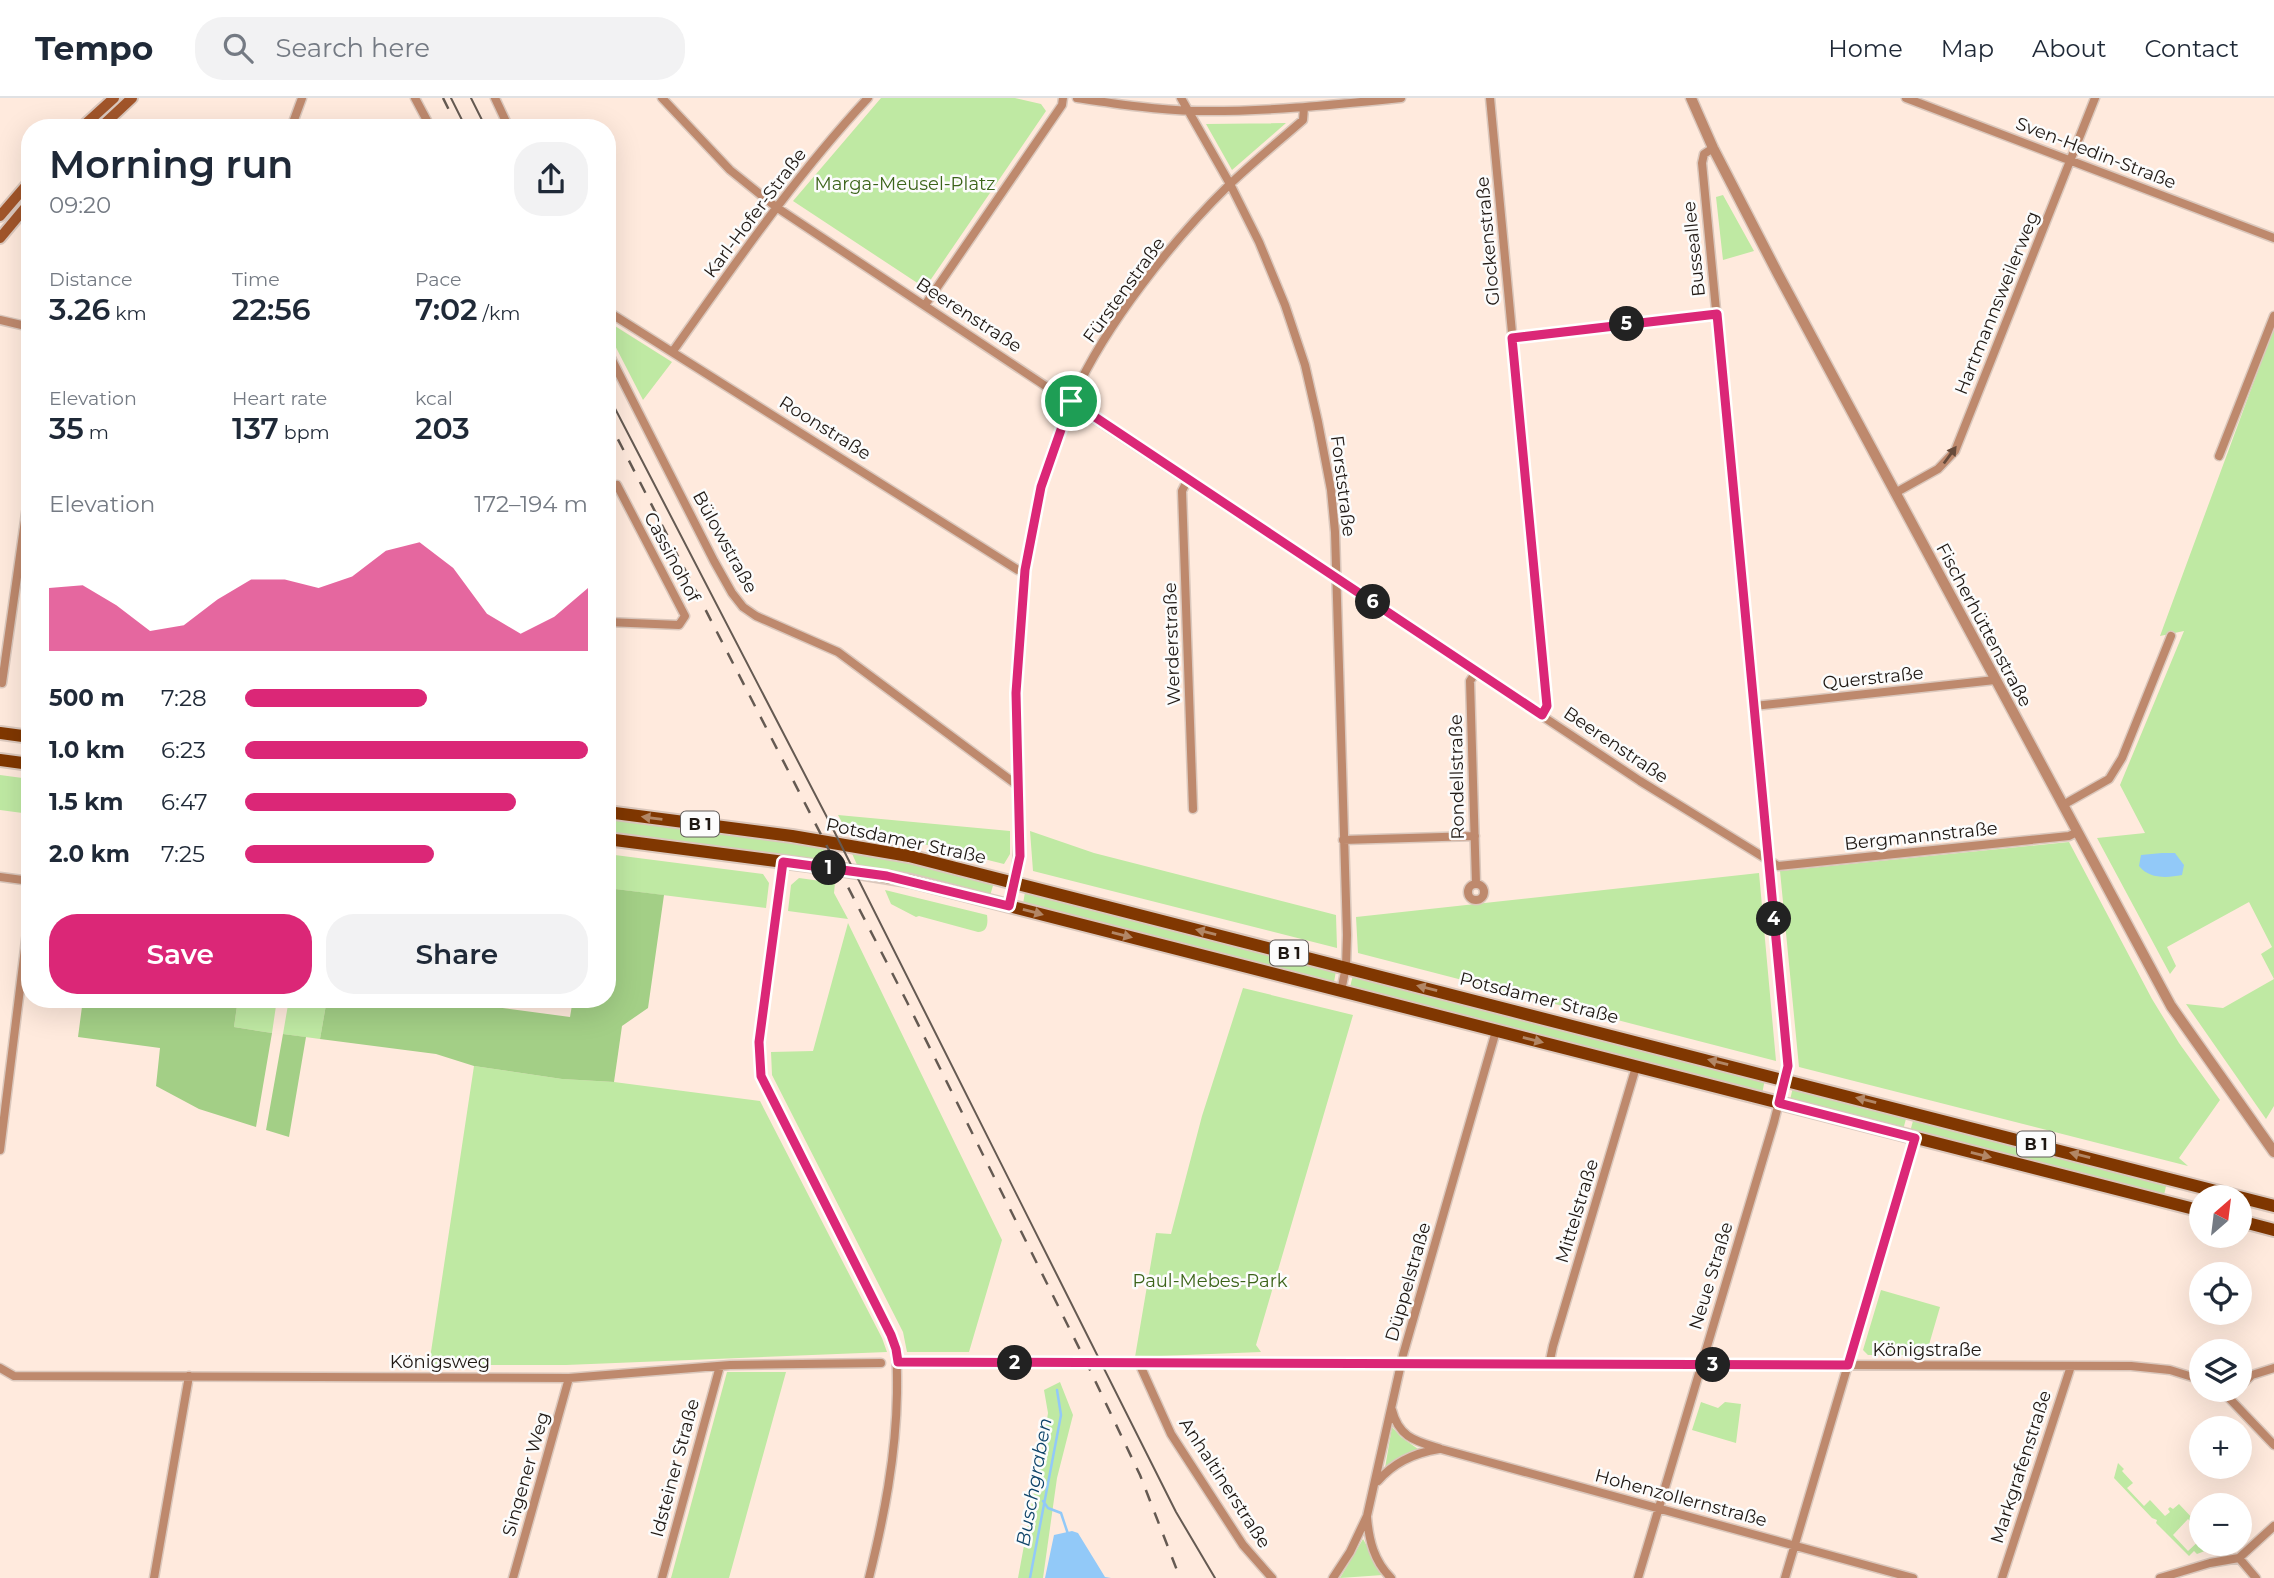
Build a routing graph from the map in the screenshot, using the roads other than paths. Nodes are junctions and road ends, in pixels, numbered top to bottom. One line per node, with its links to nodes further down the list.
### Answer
1 (114, 98): 19 (main road)
2 (132, 98): 20 (main road)
3 (302, 98): 21 (street)
4 (415, 98): 22 (street)
5 (495, 98): 23 (street)
6 (662, 98): 28 (street, Beerenstraße)
7 (868, 98): 28 (street, Karl-Hofer-Straße)
8 (1063, 98): 33 (street)
9 (1077, 98): 18 (street)
10 (1181, 98): 18 (street, Forststraße)
11 (1401, 98): 16 (street)
12 (1490, 98): 39 (street, Glockenstraße)
13 (1692, 98): 24 (street, Fischerhüttenstraße)
14 (1906, 98): 25 (street, Sven-Hedin-Straße)
15 (2095, 98): 25 (street, Hartmannsweilerweg)
16 (1323, 102): 17 (street)
17 (1304, 108): 18 (street); 26 (street, Fürstenstraße)
18 (1188, 111): 26 (street, Forststraße)
19 (91, 119)
20 (110, 119)
21 (294, 119)
22 (426, 119)
23 (505, 119)
24 (1713, 148): 34 (street, Busseallee); 46 (street, Fischerhüttenstraße)
25 (2071, 159): 32 (street, Sven-Hedin-Straße); 46 (street, Hartmannsweilerweg, one-way to 25)
26 (1230, 184): 42 (street, Fürstenstraße); 49 (street, Forststraße)
27 (21, 192): 30 (main road)
28 (776, 207): 33 (street, Beerenstraße); 40 (street, Karl-Hofer-Straße)
29 (21, 212): 31 (main road)
30 (0, 216)
31 (0, 237)
32 (2274, 238)
33 (925, 305): 42 (street, Beerenstraße)
34 (1717, 314): 39 (street); 55 (street, Busseallee)
35 (616, 316): 40 (street, Roonstraße)
36 (2274, 316): 43 (street)
37 (0, 320): 38 (street)
38 (21, 325)
39 (1512, 338): 56 (street, Glockenstraße)
40 (673, 351): 48 (street, Roonstraße)
41 (616, 368): 61 (street, Bülowstraße)
42 (1071, 401): 44 (street, Beerenstraße); 48 (street, Fürstenstraße)
43 (2219, 456)
44 (1188, 479): 49 (street, Beerenstraße); 63 (street, Werderstraße)
45 (616, 486): 50 (street, Cassinohof)
46 (1895, 493): 53 (street, Fischerhüttenstraße)
47 (21, 549): 54 (street)
48 (1025, 570): 61 (street, Fürstenstraße)
49 (1335, 577): 52 (street, Beerenstraße); 68 (street, Forststraße)
50 (616, 622)
51 (2171, 636): 62 (street)
52 (1476, 672): 56 (street, Beerenstraße); 66 (street, Rondellstraße)
53 (1996, 680): 55 (street, Querstraße); 62 (street, Fischerhüttenstraße)
54 (2, 683)
55 (1754, 706): 69 (street, Busseallee)
56 (1542, 715): 69 (street, Beerenstraße)
57 (0, 733): 58 (main road)
58 (21, 736)
59 (0, 760): 60 (main road)
60 (21, 763)
61 (1017, 785): 73 (street, Fürstenstraße)
62 (2063, 805): 65 (street, Fischerhüttenstraße)
63 (1193, 809)
64 (616, 813): 73 (main road, Potsdamer Straße / B 1, one-way to 64)
65 (2077, 832): 69 (street, Bergmannstraße); 85 (street, Fischerhüttenstraße)
66 (1475, 836): 68 (street); 74 (street, Rondellstraße)
67 (616, 840): 70 (main road, B 1)
68 (1343, 840): 76 (street, Forststraße)
69 (1768, 859): 81 (street, Busseallee)
70 (783, 862): 75 (main road, B 1); 90 (street)
71 (0, 877): 72 (street)
72 (21, 880)
73 (1016, 883): 75 (street, Fürstenstraße); 76 (main road, Potsdamer Straße / B 1, one-way to 73)
74 (1475, 883)
75 (1009, 906): 78 (main road, B 1, one-way to 78)
76 (1346, 967): 78 (street, Forststraße); 81 (main road, Potsdamer Straße / B 1, one-way to 76)
77 (21, 981): 84 (street)
78 (1341, 991): 79 (main road, B 1)
79 (1496, 1031): 80 (main road, B 1, one-way to 80); 93 (street, Düppelstraße)
80 (1636, 1067): 82 (main road, B 1); 94 (street, Mittelstraße)
81 (1784, 1079): 82 (street, Busseallee); 86 (main road, Potsdamer Straße / B 1, one-way to 81)
82 (1779, 1103): 83 (main road, B 1); 95 (street, Neue Straße)
83 (1915, 1138): 87 (main road, B 1, one-way to 87); 96 (street)
84 (0, 1150)
85 (2274, 1152)
86 (2274, 1206)
87 (2189, 1208)
88 (2252, 1224): 89 (main road)
89 (2274, 1230)
90 (898, 1362): 92 (street, Königstraße); 118 (street)
91 (881, 1363): 97 (street, Königsweg)
92 (1139, 1363): 93 (street, Königstraße); 119 (street, Anhaltinerstraße)
93 (1400, 1365): 94 (street, Königstraße); 106 (street, Düppelstraße)
94 (1549, 1365): 95 (street, Königstraße)
95 (1701, 1365): 96 (street, Königstraße); 110 (street, Neue Straße)
96 (1848, 1365): 98 (street, Königstraße); 113 (street)
97 (720, 1366): 104 (street, Königsweg); 117 (street, Idsteiner Straße)
98 (2071, 1366): 103 (street, Königstraße); 125 (street, Markgrafenstraße)
99 (0, 1368): 102 (street, Königsweg)
100 (2274, 1368): 101 (street)
101 (2252, 1375)
102 (188, 1376): 104 (street, Königsweg); 115 (street)
103 (2189, 1376)
104 (569, 1378): 116 (street, Singener Weg)
105 (2233, 1402): 107 (street)
106 (1391, 1408): 108 (street, Hohenzollernstraße); 109 (street, Düppelstraße)
107 (2274, 1444)
108 (1441, 1449): 109 (street); 110 (street, Hohenzollernstraße)
109 (1376, 1484): 111 (street, Düppelstraße)
110 (1659, 1508): 113 (street, Hohenzollernstraße); 122 (street, Neue Straße)
111 (1367, 1516): 120 (street, Düppelstraße); 121 (street)
112 (2274, 1526): 114 (street)
113 (1795, 1546): 123 (street); 124 (street, Hohenzollernstraße)
114 (2239, 1558): 126 (street); 127 (street)
115 (154, 1578)
116 (513, 1578)
117 (662, 1578)
118 (869, 1578)
119 (1272, 1578)
120 (1333, 1578)
121 (1391, 1578)
122 (1638, 1578)
123 (1786, 1578)
124 (1913, 1578)
125 (2002, 1578)
126 (2160, 1578)
127 (2256, 1578)

